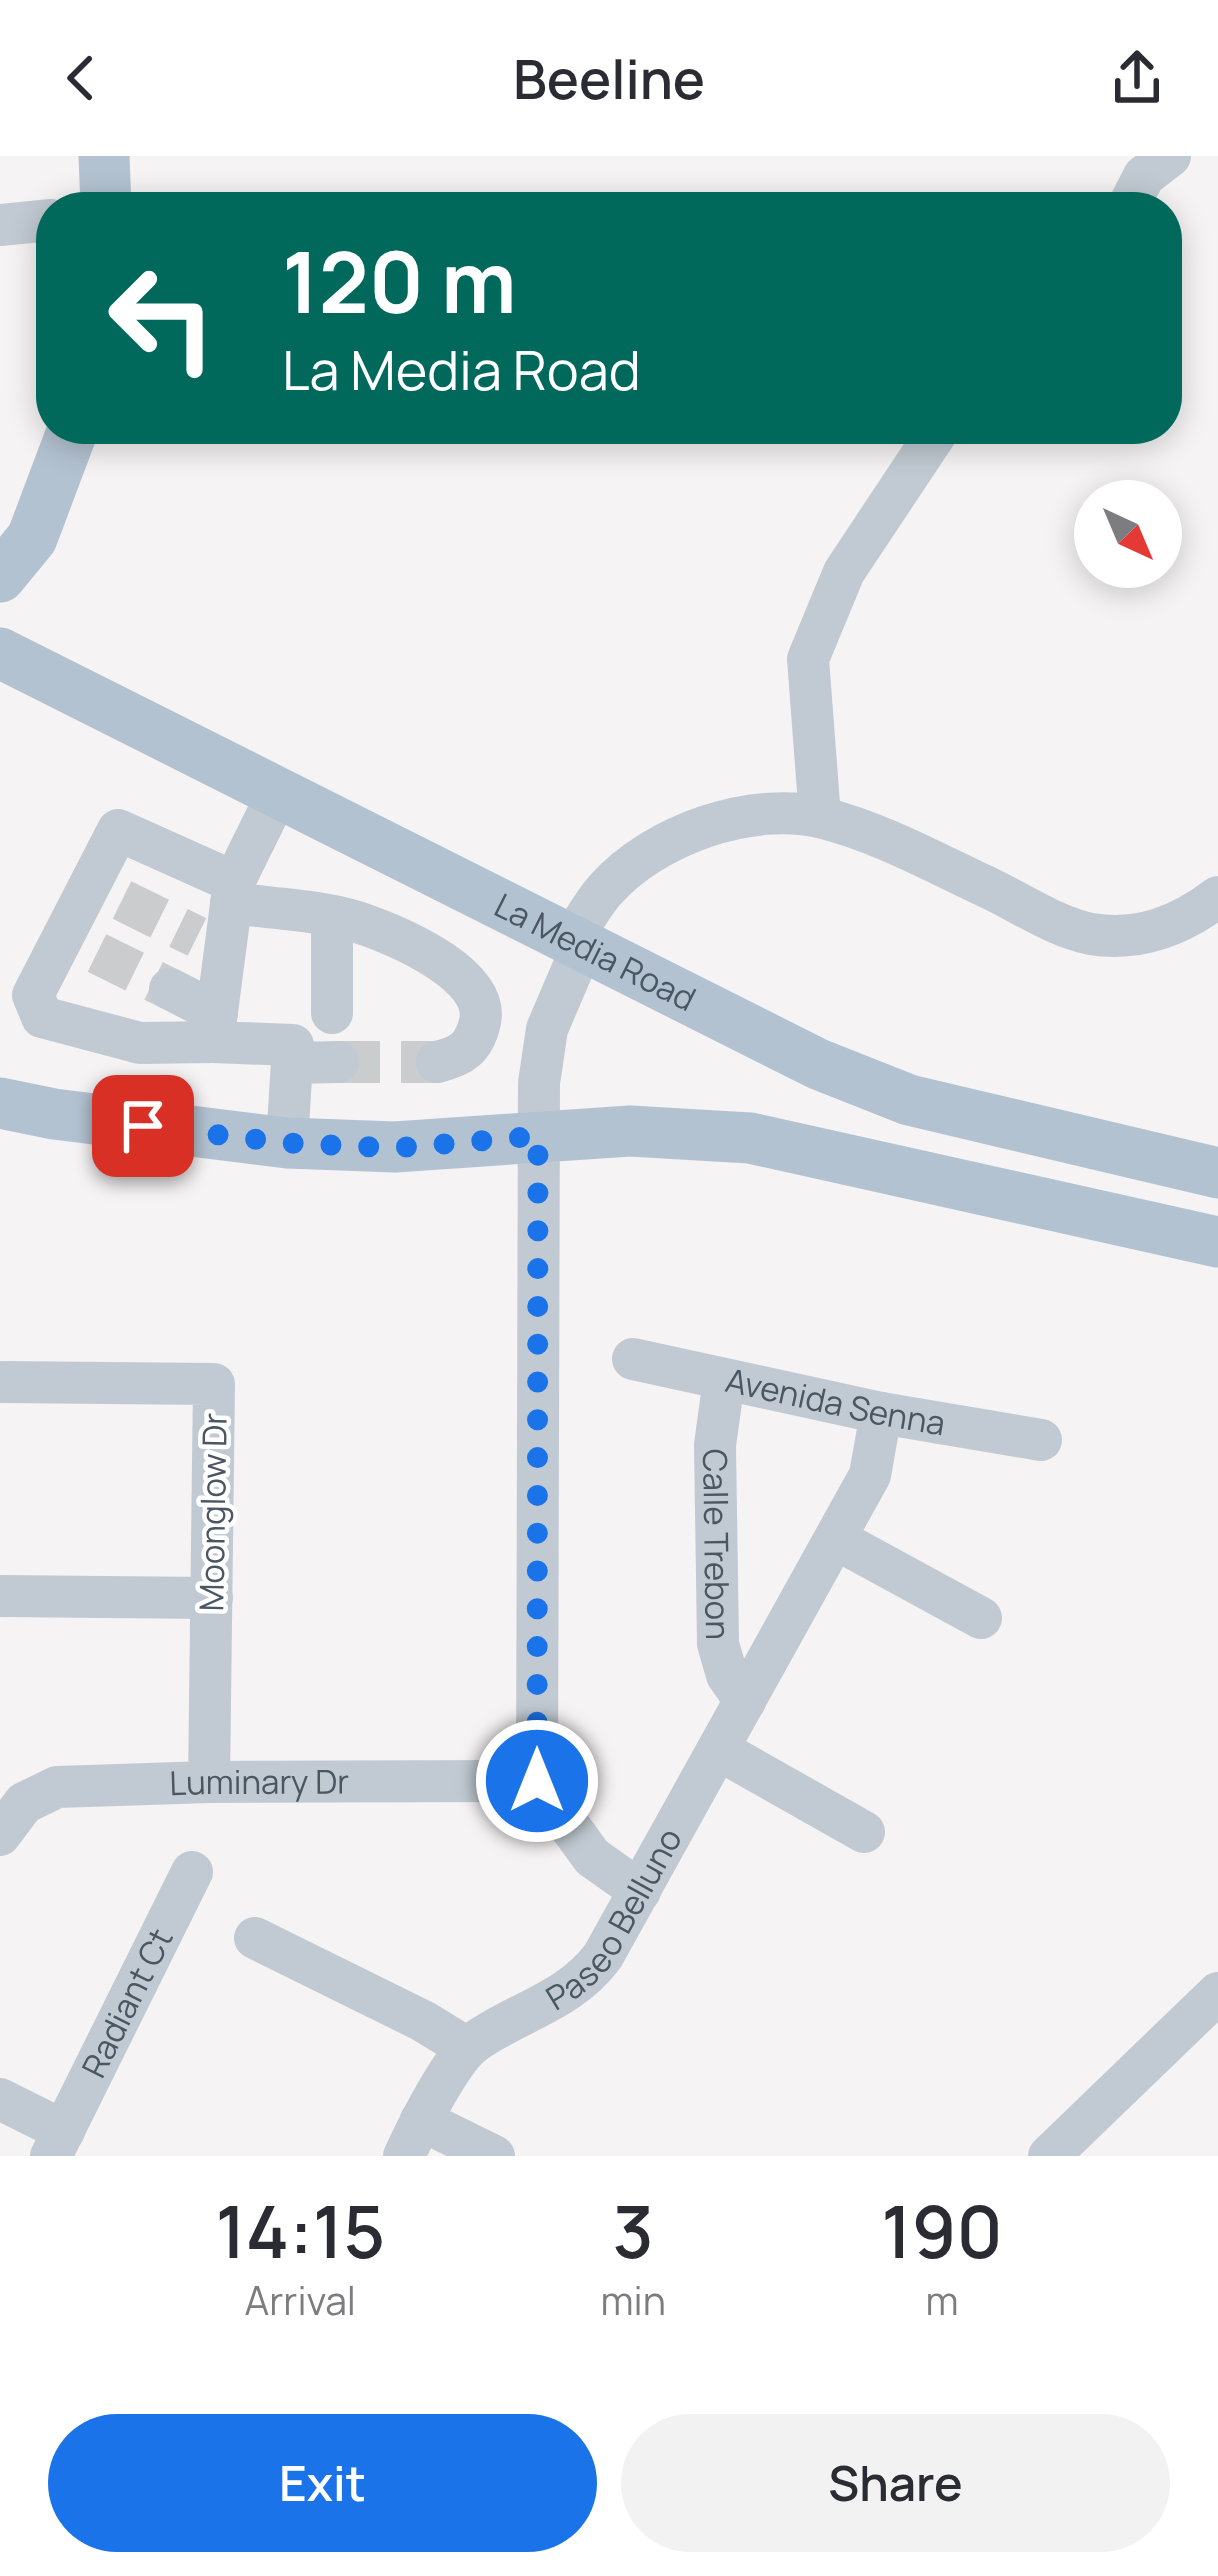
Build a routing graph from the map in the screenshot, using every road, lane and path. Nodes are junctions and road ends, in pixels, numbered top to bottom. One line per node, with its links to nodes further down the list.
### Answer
1 (104, 156): 3 (main road)
2 (1170, 156): 4 (street)
3 (105, 192)
4 (1136, 192)
5 (36, 221): 6 (street)
6 (0, 225)
7 (67, 444): 9 (main road)
8 (929, 444): 12 (street)
9 (0, 578)
10 (0, 653): 11 (main road, La Media Road)
11 (277, 795): 13 (street); 16 (main road, La Media Road)
12 (820, 817): 14 (street); 16 (street)
13 (232, 893): 15 (street); 19 (street); 19 (street)
14 (1218, 898)
15 (332, 917): 18 (street); 21 (street)
16 (576, 945): 24 (street); 26 (main road, La Media Road)
17 (170, 989): 19 (street)
18 (332, 1013)
19 (215, 1028): 22 (street)
20 (338, 1062): 22 (street)
21 (437, 1062)
22 (292, 1063): 25 (street)
23 (0, 1102): 25 (main road)
24 (538, 1136): 25 (main road); 27 (main road); 39 (street)
25 (287, 1143)
26 (1218, 1173)
27 (1218, 1242)
28 (633, 1359): 29 (street, Avenida Senna)
29 (724, 1380): 31 (street, Avenida Senna); 37 (street, Calle Trebon)
30 (0, 1382): 35 (street, Moonglow Dr)
31 (881, 1413): 32 (street, Avenida Senna); 33 (street, Paseo Belluno)
32 (1041, 1440)
33 (836, 1538): 36 (street); 37 (street, Paseo Belluno)
34 (0, 1596): 35 (street)
35 (212, 1598): 40 (street, Moonglow Dr)
36 (981, 1618)
37 (745, 1701): 38 (street, Paseo Belluno)
38 (719, 1750): 41 (street); 44 (street, Paseo Belluno)
39 (537, 1781): 40 (street, Luminary Dr); 44 (street)
40 (209, 1782): 42 (street, Luminary Dr)
41 (863, 1832)
42 (0, 1834)
43 (192, 1872): 50 (street, Radiant Ct)
44 (640, 1891): 47 (street, Paseo Belluno)
45 (255, 1938): 47 (street)
46 (1218, 1993): 52 (street)
47 (466, 2048): 49 (street, Paseo Belluno)
48 (0, 2099): 50 (street, Radiant Ct)
49 (412, 2138): 51 (street, Paseo Belluno)
50 (57, 2143)
51 (494, 2156)
52 (1049, 2156)

